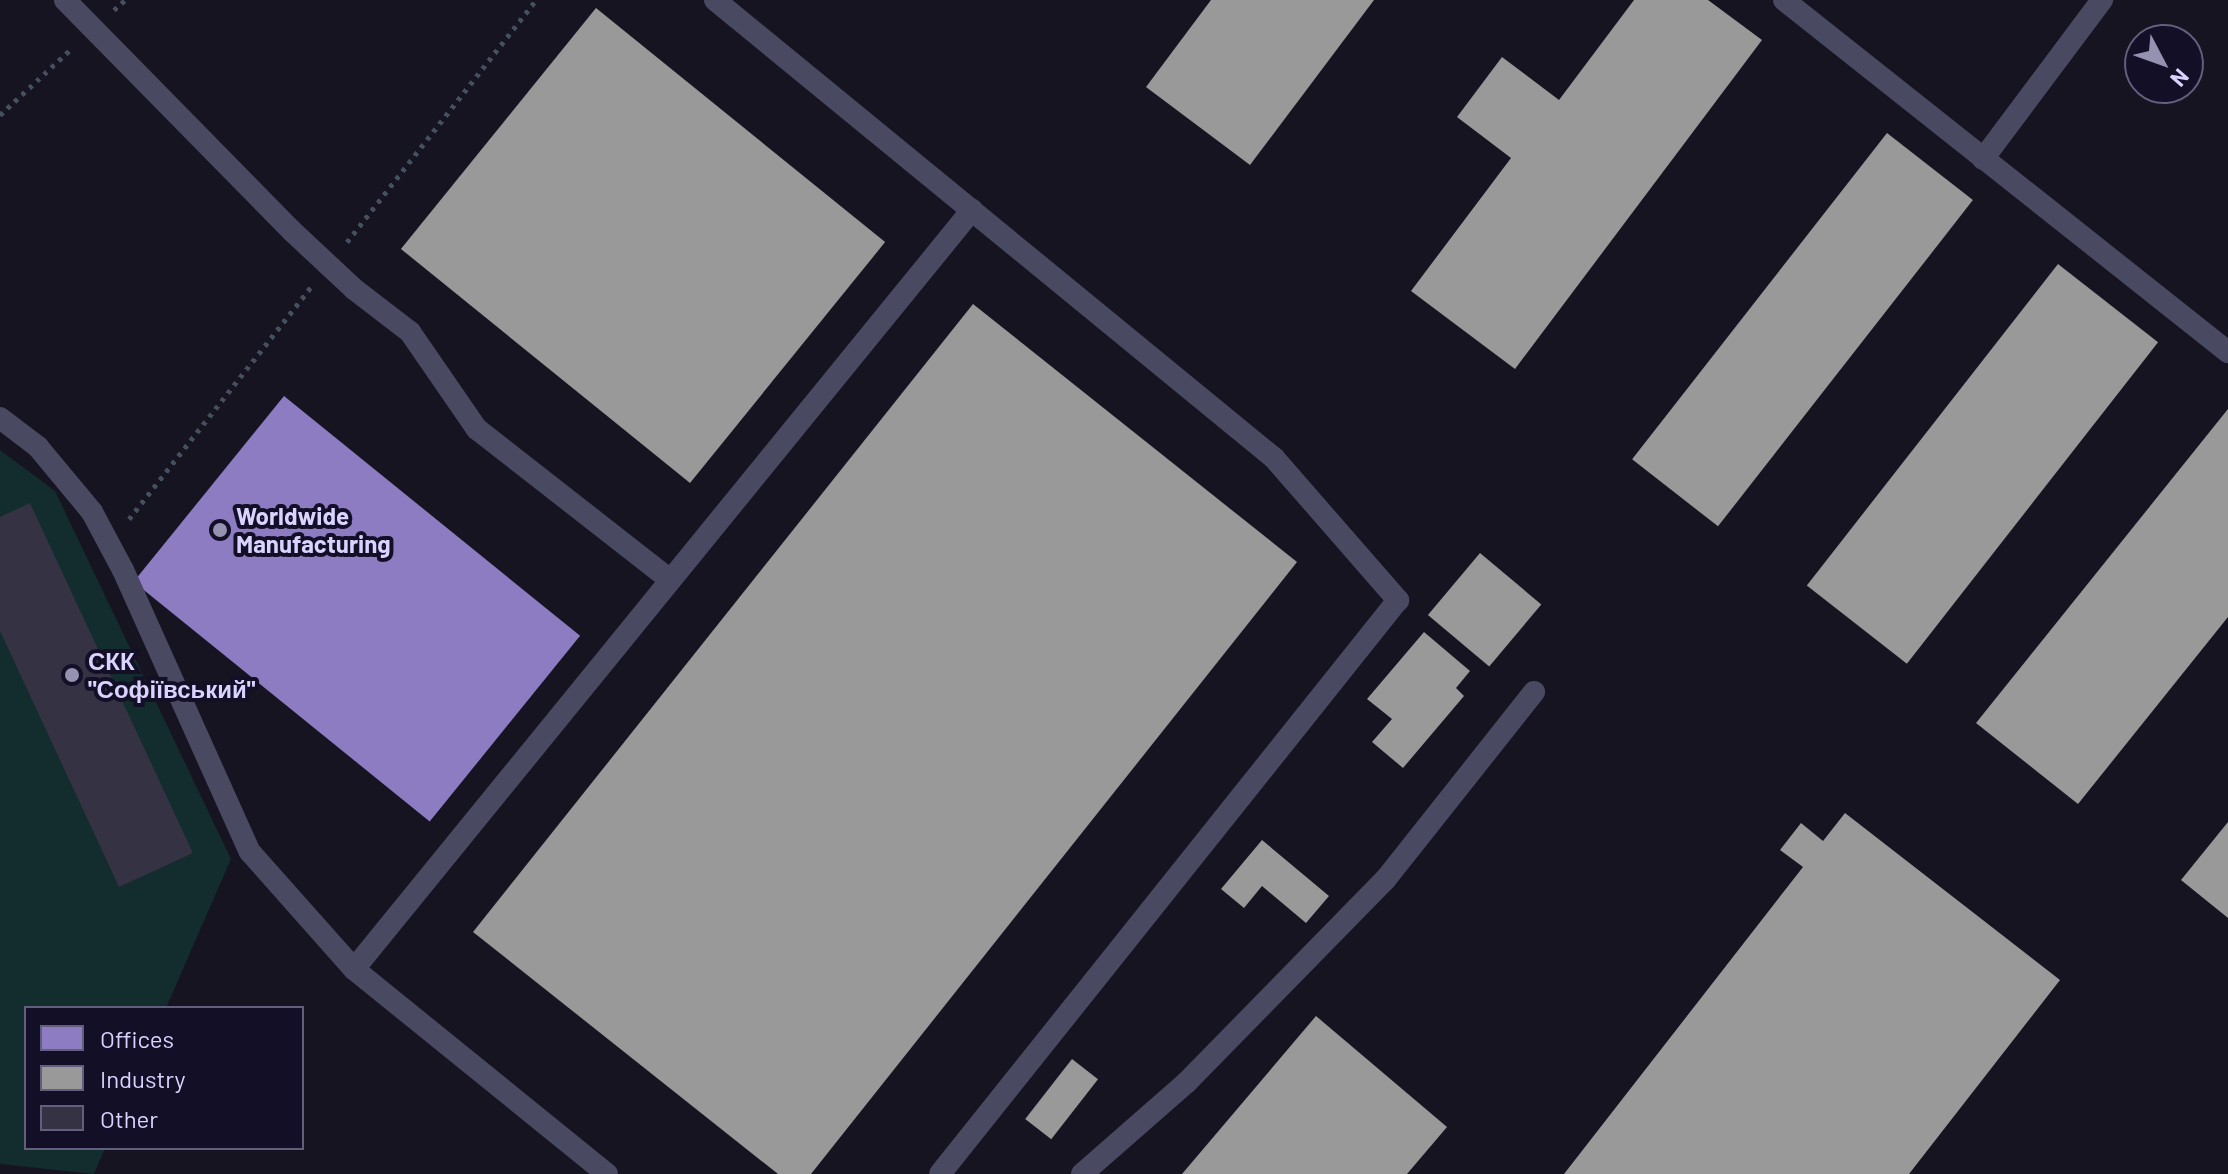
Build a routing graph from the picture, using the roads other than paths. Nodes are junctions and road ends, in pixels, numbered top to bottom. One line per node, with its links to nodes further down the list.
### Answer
1 (65, 0): 9 (lane)
2 (715, 0): 6 (lane)
3 (1784, 0): 5 (lane)
4 (2102, 0): 5 (lane)
5 (1983, 159): 7 (lane)
6 (972, 210): 9 (lane); 13 (lane)
7 (2228, 352)
8 (0, 418): 11 (lane)
9 (670, 580): 11 (lane)
10 (1534, 692): 14 (lane)
11 (354, 969): 12 (lane)
12 (607, 1174)
13 (940, 1174)
14 (1082, 1174)

